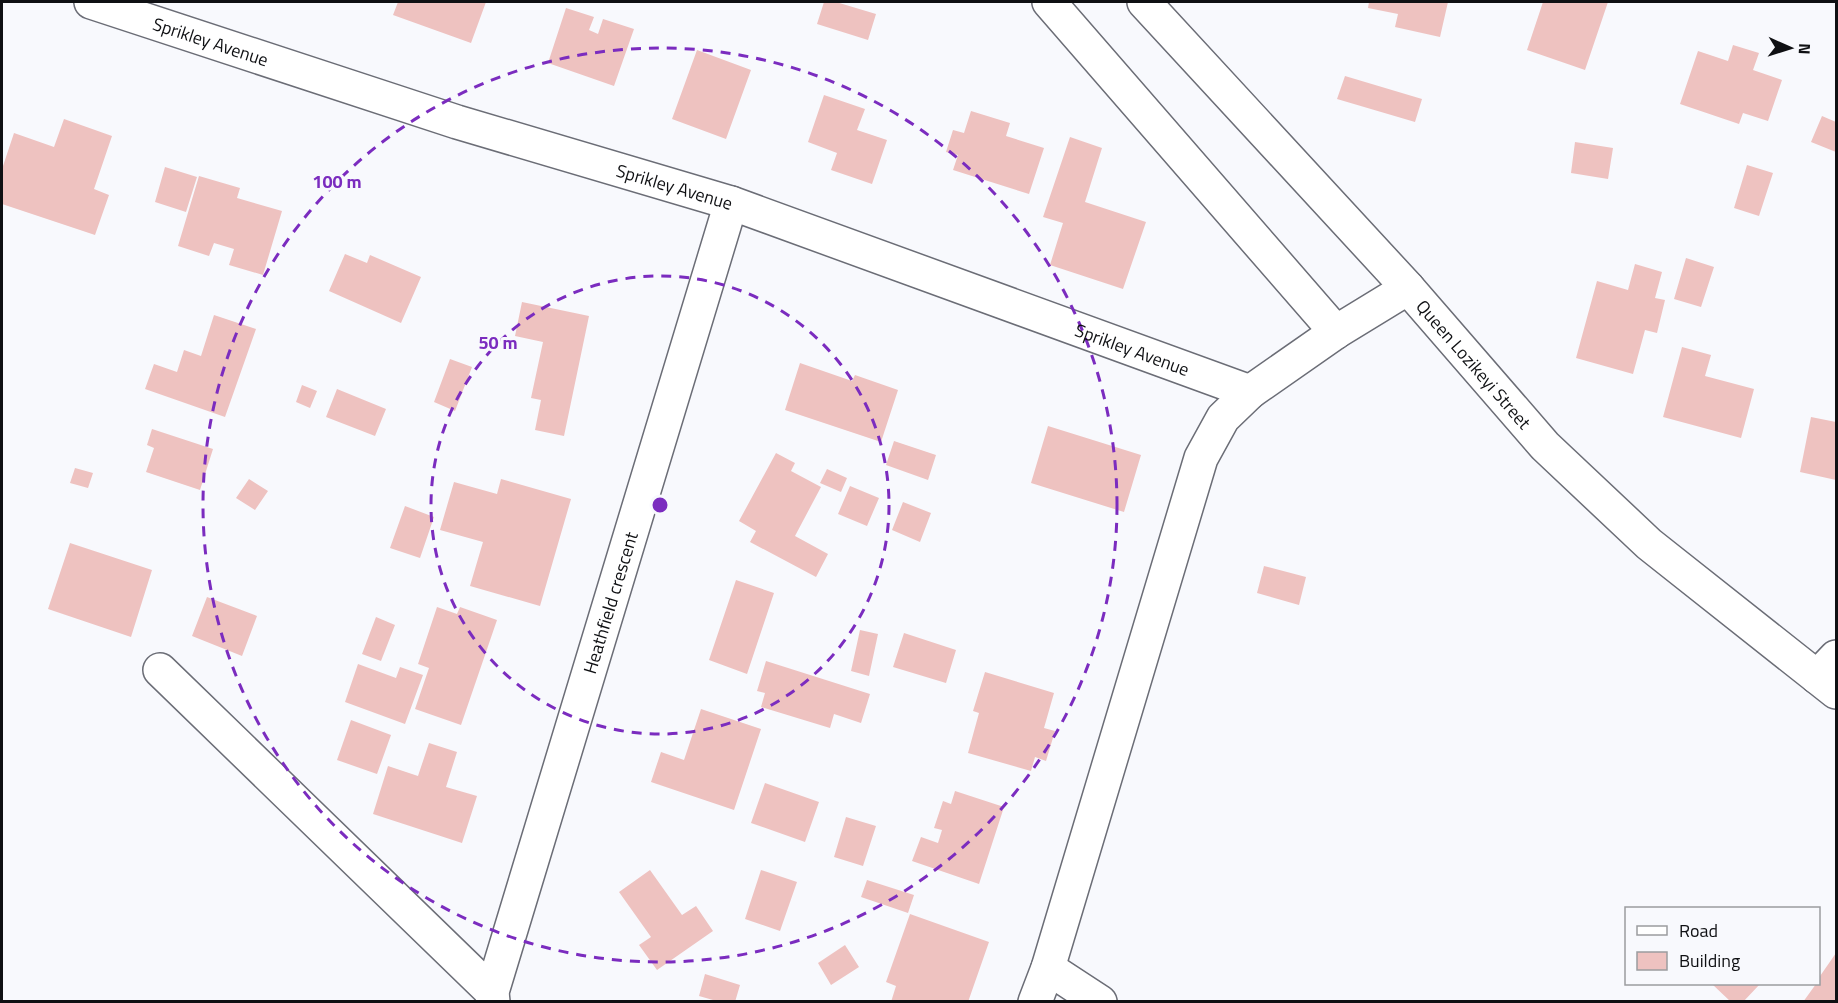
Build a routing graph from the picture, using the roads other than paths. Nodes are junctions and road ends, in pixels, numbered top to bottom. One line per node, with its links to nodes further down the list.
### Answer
1 (91, 2): 4 (street, Sprikley Avenue)
2 (1049, 2): 6 (street)
3 (1144, 2): 5 (street, Queen Lozikeyi Street)
4 (731, 203): 7 (street, Sprikley Avenue); 11 (street, Heathfield crescent)
5 (1408, 288): 6 (street); 9 (street, Queen Lozikeyi Street)
6 (1336, 332): 7 (street)
7 (1250, 392): 10 (street)
8 (160, 670): 11 (street)
9 (1830, 675)
10 (1048, 968): 12 (street); 13 (street)
11 (493, 997)
12 (1035, 1002)
13 (1100, 1002)

